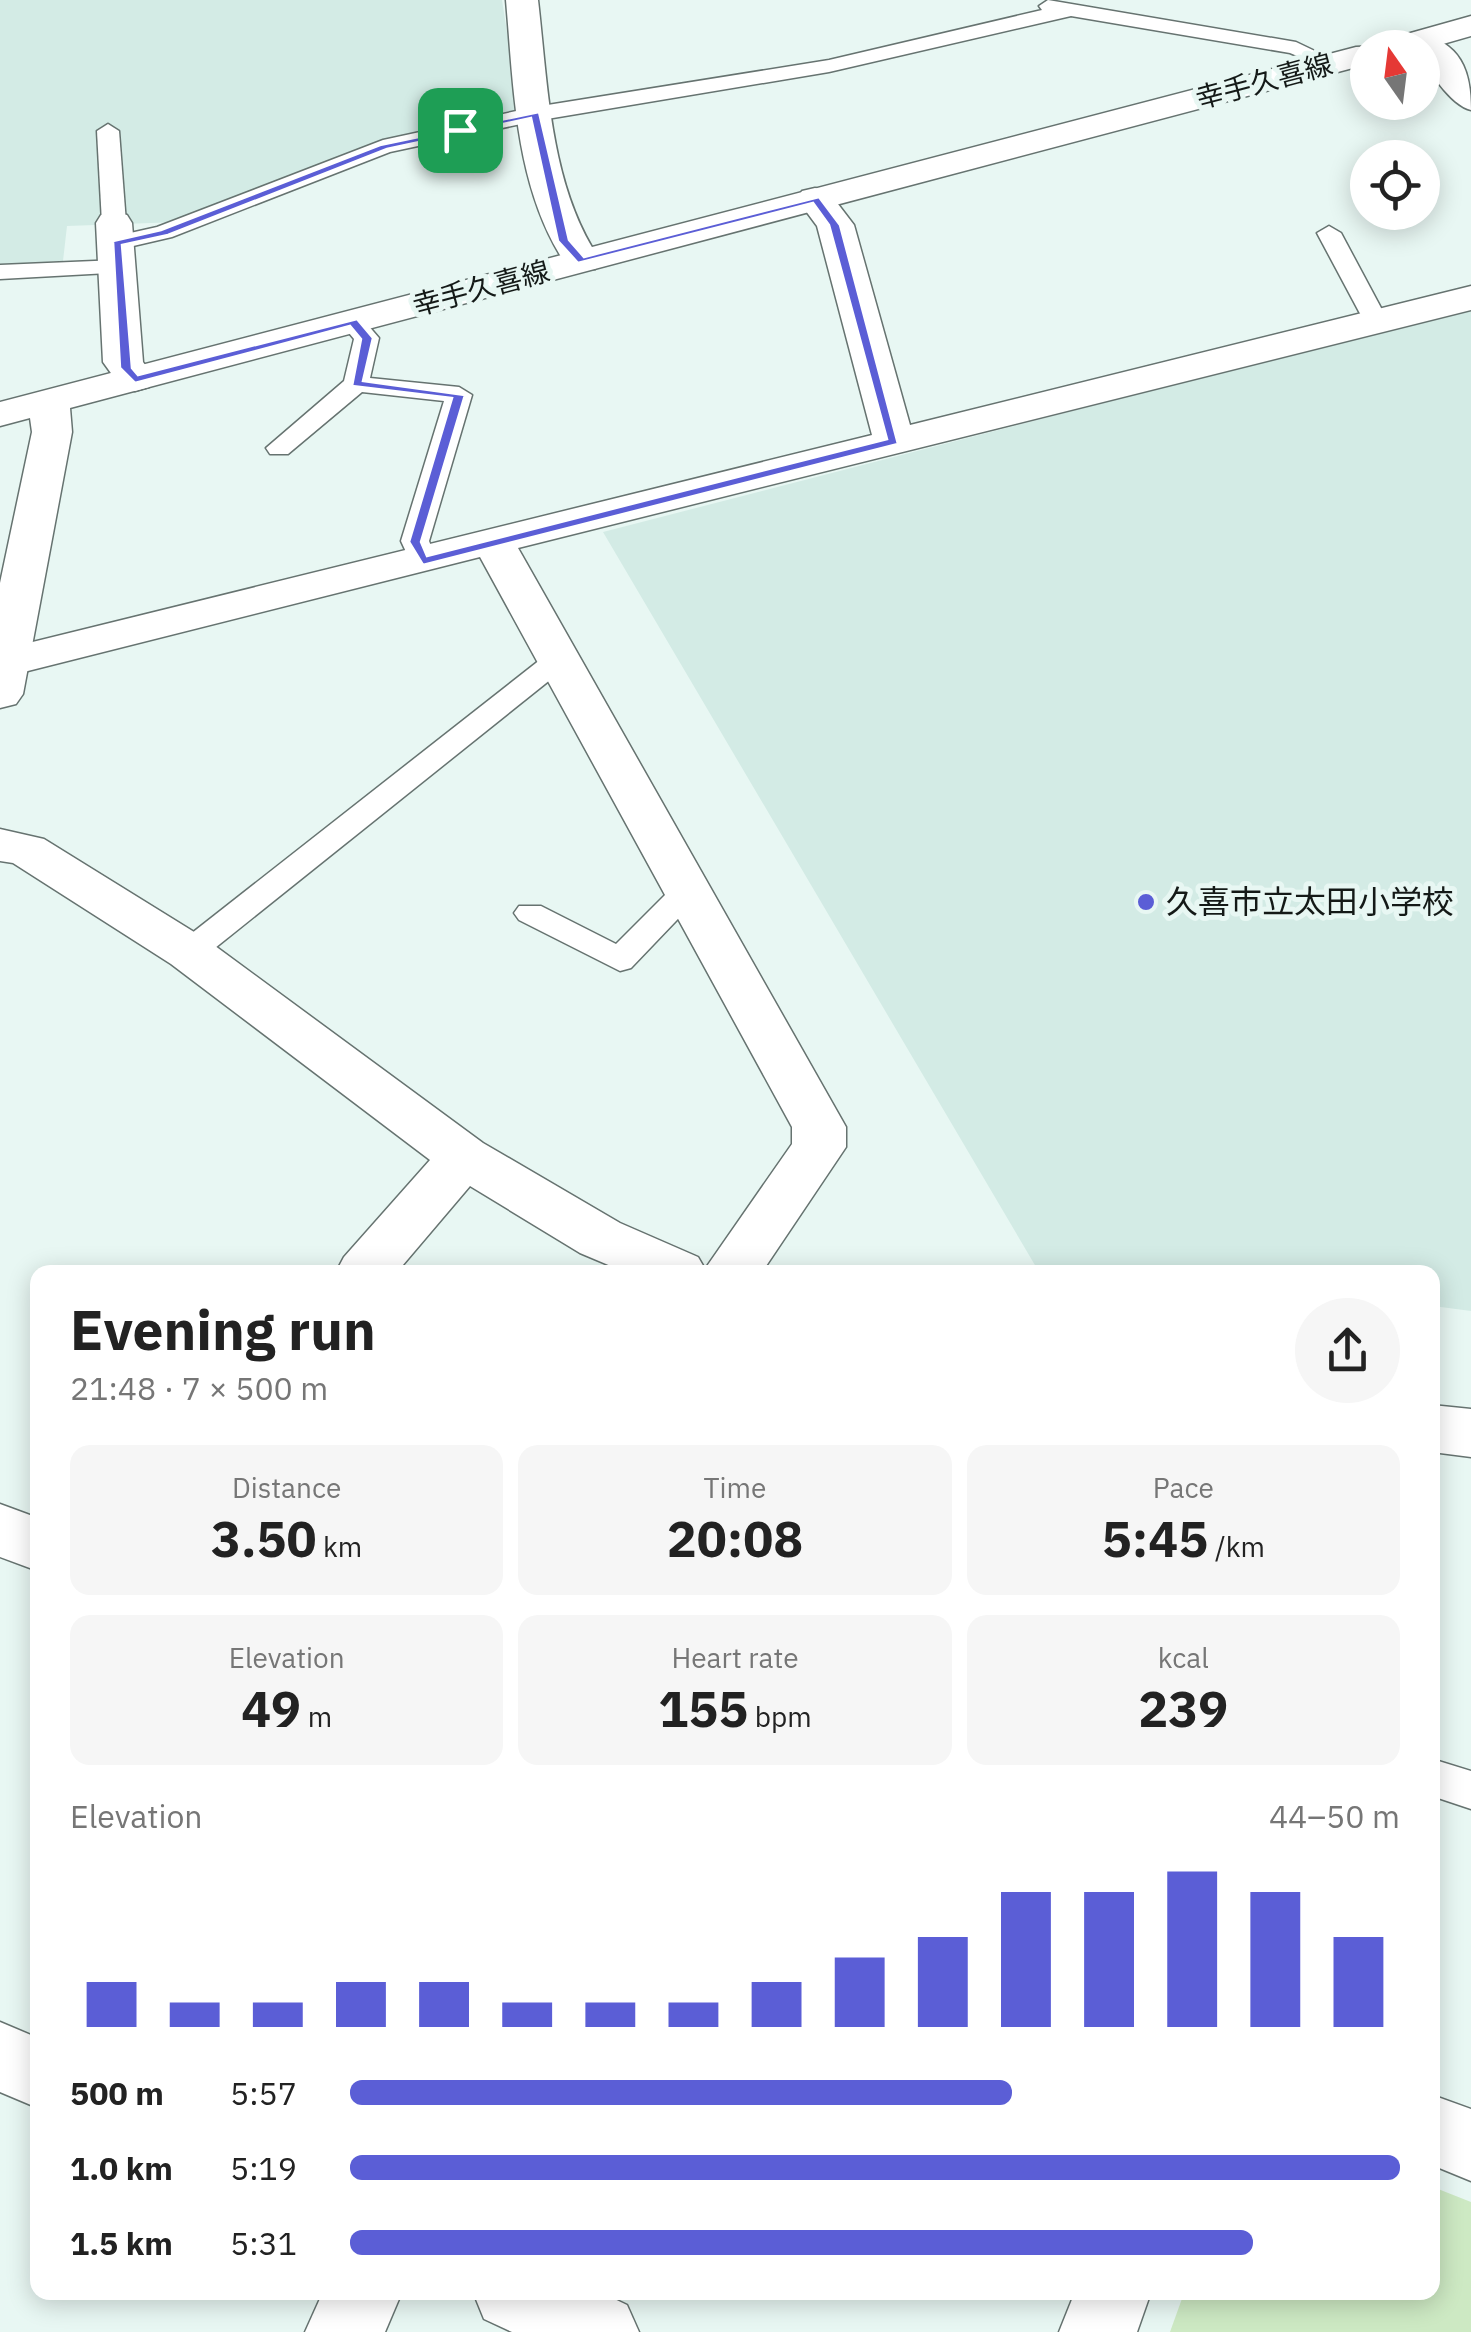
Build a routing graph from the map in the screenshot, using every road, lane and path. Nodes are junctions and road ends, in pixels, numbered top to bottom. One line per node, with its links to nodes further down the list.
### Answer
1 (522, 0): 10 (street)
2 (1030, 0): 3 (lane)
3 (1070, 10): 8 (lane); 10 (lane)
4 (1471, 26): 5 (street)
5 (1440, 35)
6 (1440, 57): 9 (street)
7 (1350, 59): 8 (street, 幸手久喜線)
8 (1331, 64): 12 (street, 幸手久喜線)
9 (1471, 100)
10 (536, 114): 14 (lane); 15 (street)
11 (108, 131): 14 (lane)
12 (815, 200): 15 (street, 幸手久喜線); 24 (street)
13 (1329, 233): 18 (lane)
14 (116, 244): 16 (lane); 20 (street)
15 (582, 261): 19 (street, 幸手久喜線)
16 (0, 272)
17 (1471, 298): 18 (street)
18 (1376, 321): 24 (street)
19 (352, 322): 20 (street, 幸手久喜線); 21 (lane)
20 (135, 379): 22 (street, 幸手久喜線)
21 (356, 384): 25 (lane); 27 (lane)
22 (49, 401): 23 (street, 幸手久喜線); 29 (street)
23 (0, 414)
24 (894, 441): 26 (street)
25 (279, 448)
26 (494, 543): 27 (street); 28 (street)
27 (423, 561): 29 (street)
28 (560, 658): 31 (street); 33 (lane)
29 (2, 674)
30 (0, 845): 33 (street)
31 (686, 892): 32 (lane); 37 (street)
32 (530, 913)
33 (189, 952): 34 (street)
34 (464, 1157): 35 (street); 36 (street)
35 (370, 1265)
36 (662, 1265)
37 (737, 1265)
38 (1440, 1429): 39 (street)
39 (1471, 1433)
40 (0, 1529): 41 (street)
41 (30, 1542)
42 (1440, 1780): 43 (lane)
43 (1471, 1790)
44 (0, 2056): 45 (street)
45 (30, 2070)
46 (1440, 2133): 47 (street)
47 (1471, 2144)
48 (360, 2300): 51 (street)
49 (528, 2300): 52 (street)
50 (1110, 2300): 53 (street)
51 (344, 2332)
52 (600, 2332)
53 (1098, 2332)

